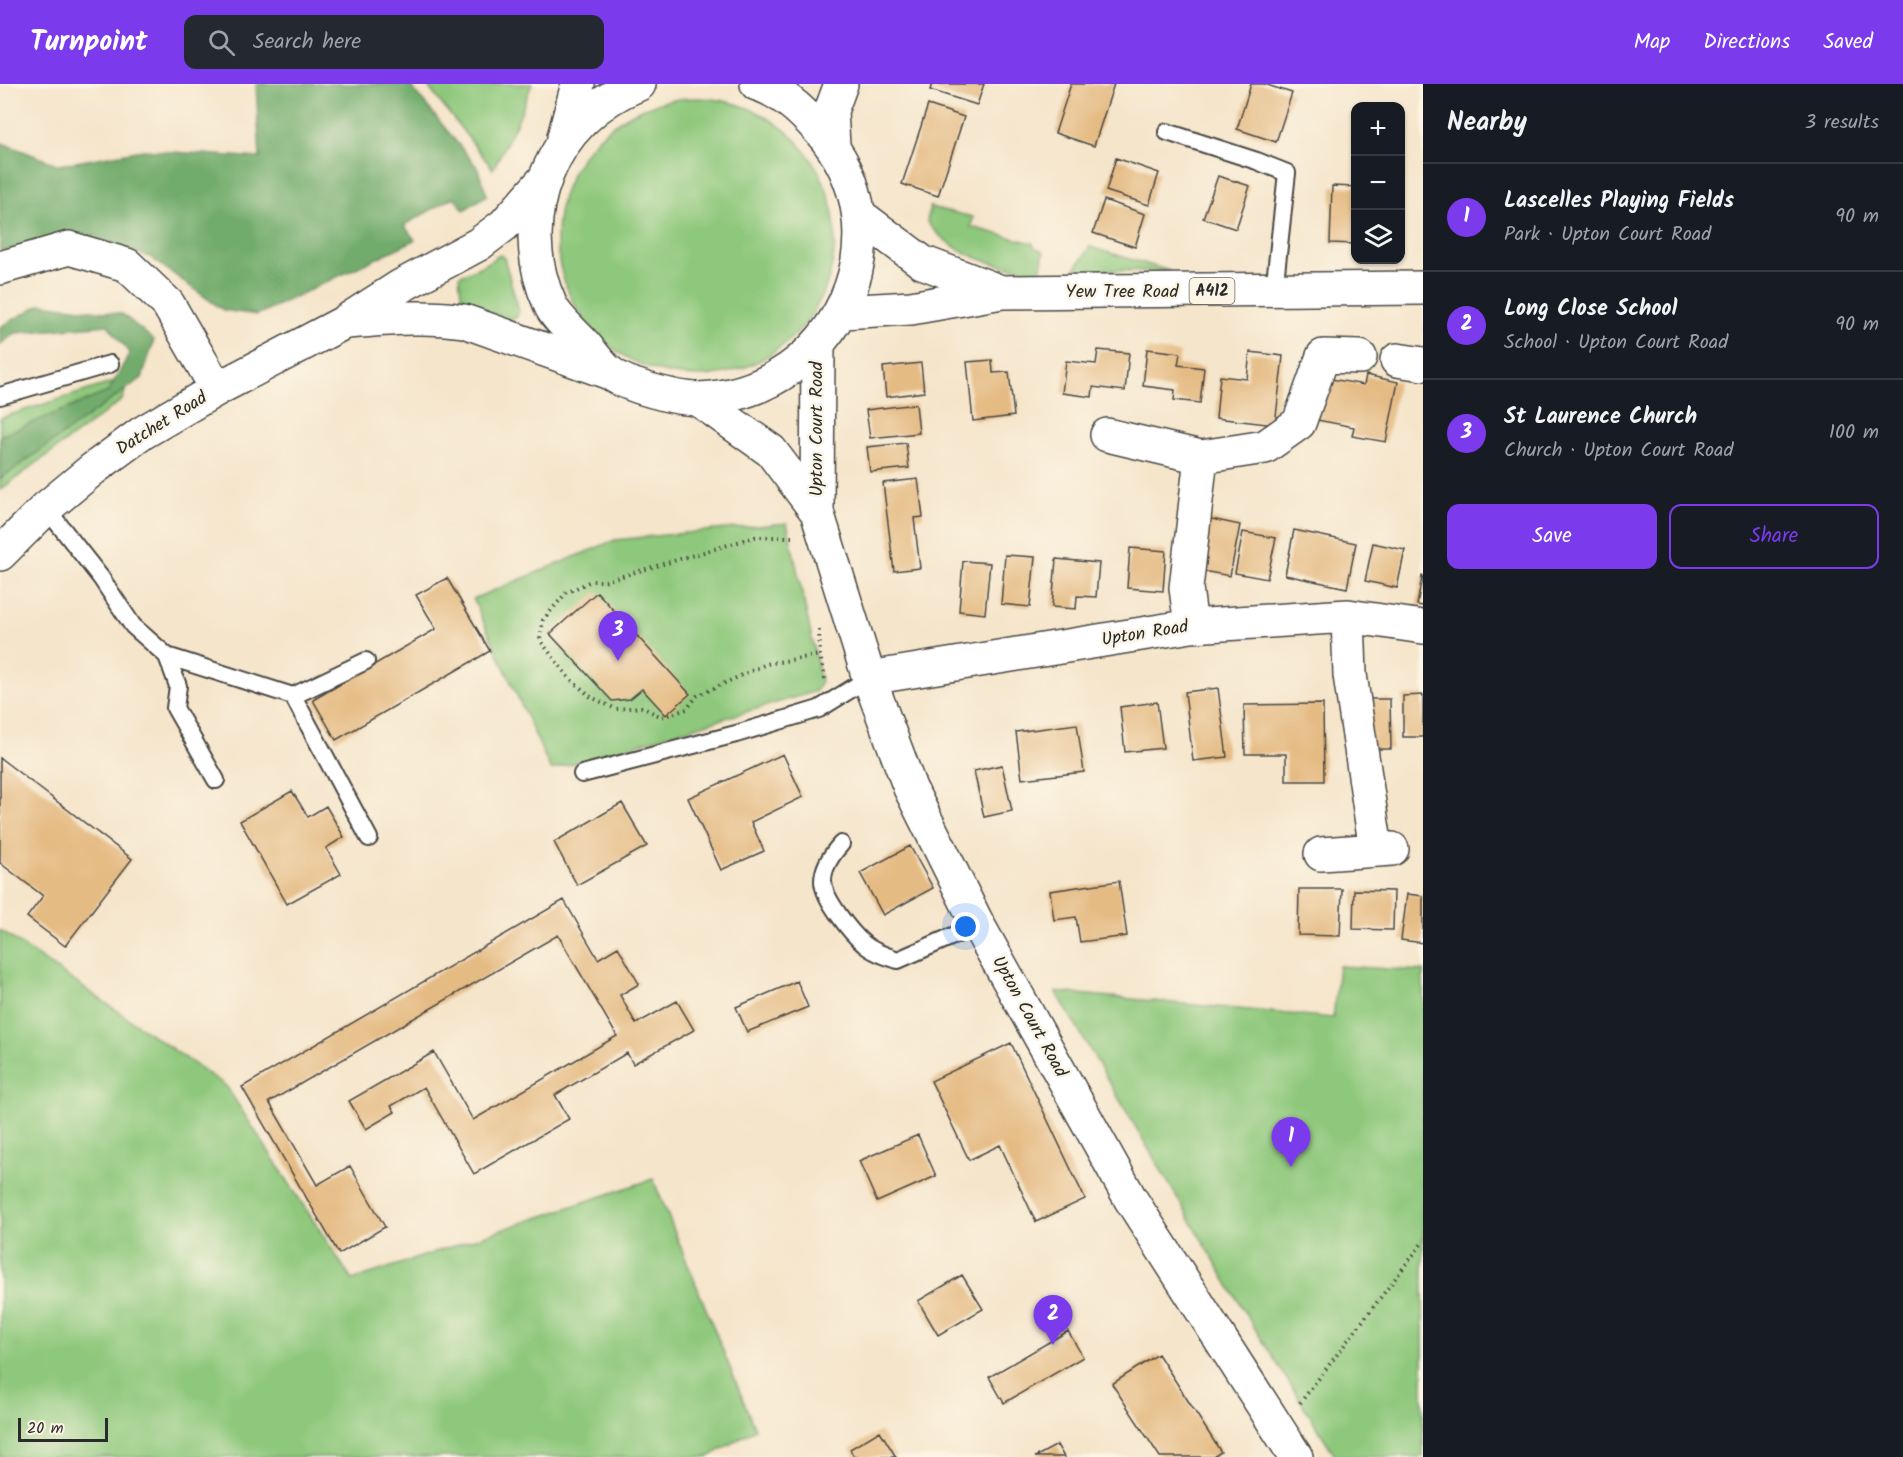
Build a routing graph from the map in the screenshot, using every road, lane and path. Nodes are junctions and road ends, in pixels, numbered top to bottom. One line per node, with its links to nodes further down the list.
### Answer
1 (578, 84): 6 (street)
2 (639, 84): 6 (street)
3 (757, 84): 7 (street)
4 (841, 84): 7 (street)
5 (1167, 132): 12 (lane)
6 (563, 142): 8 (street)
7 (833, 145): 9 (street)
8 (543, 181): 15 (street, Datchet Road); 19 (street)
9 (859, 215): 13 (street, Yew Tree Road / A412); 14 (street)
10 (0, 268): 20 (street)
11 (1423, 288): 12 (street, Yew Tree Road / A412)
12 (1274, 291): 13 (street, Yew Tree Road / A412)
13 (1002, 292): 14 (street, Yew Tree Road / A412)
14 (842, 312): 16 (street)
15 (344, 323): 19 (street, Datchet Road); 20 (street, Datchet Road)
16 (818, 345): 22 (street); 26 (street, Upton Court Road)
17 (1360, 357): 24 (street)
18 (110, 364): 21 (lane)
19 (610, 373): 22 (street, Datchet Road)
20 (217, 389): 25 (street, Datchet Road)
21 (0, 396)
22 (698, 399): 26 (street, Upton Court Road)
23 (1107, 435): 24 (street)
24 (1201, 457): 30 (street)
25 (46, 508): 28 (street, Datchet Road); 33 (lane)
26 (817, 512): 35 (street, Upton Court Road)
27 (797, 537): 32 (path)
28 (0, 554)
29 (1348, 616): 30 (street, Upton Road); 31 (street, Upton Road); 41 (street)
30 (1191, 626): 35 (street, Upton Road)
31 (1423, 627)
32 (820, 655)
33 (167, 656): 36 (lane); 38 (lane)
34 (366, 661): 36 (lane)
35 (869, 678): 37 (lane); 42 (street, Upton Court Road)
36 (293, 696): 39 (lane)
37 (582, 774)
38 (216, 780)
39 (369, 838)
40 (841, 844): 42 (lane)
41 (1321, 854)
42 (978, 925): 44 (street, Upton Court Road)
43 (1423, 1242): 44 (path)
44 (1287, 1444)

